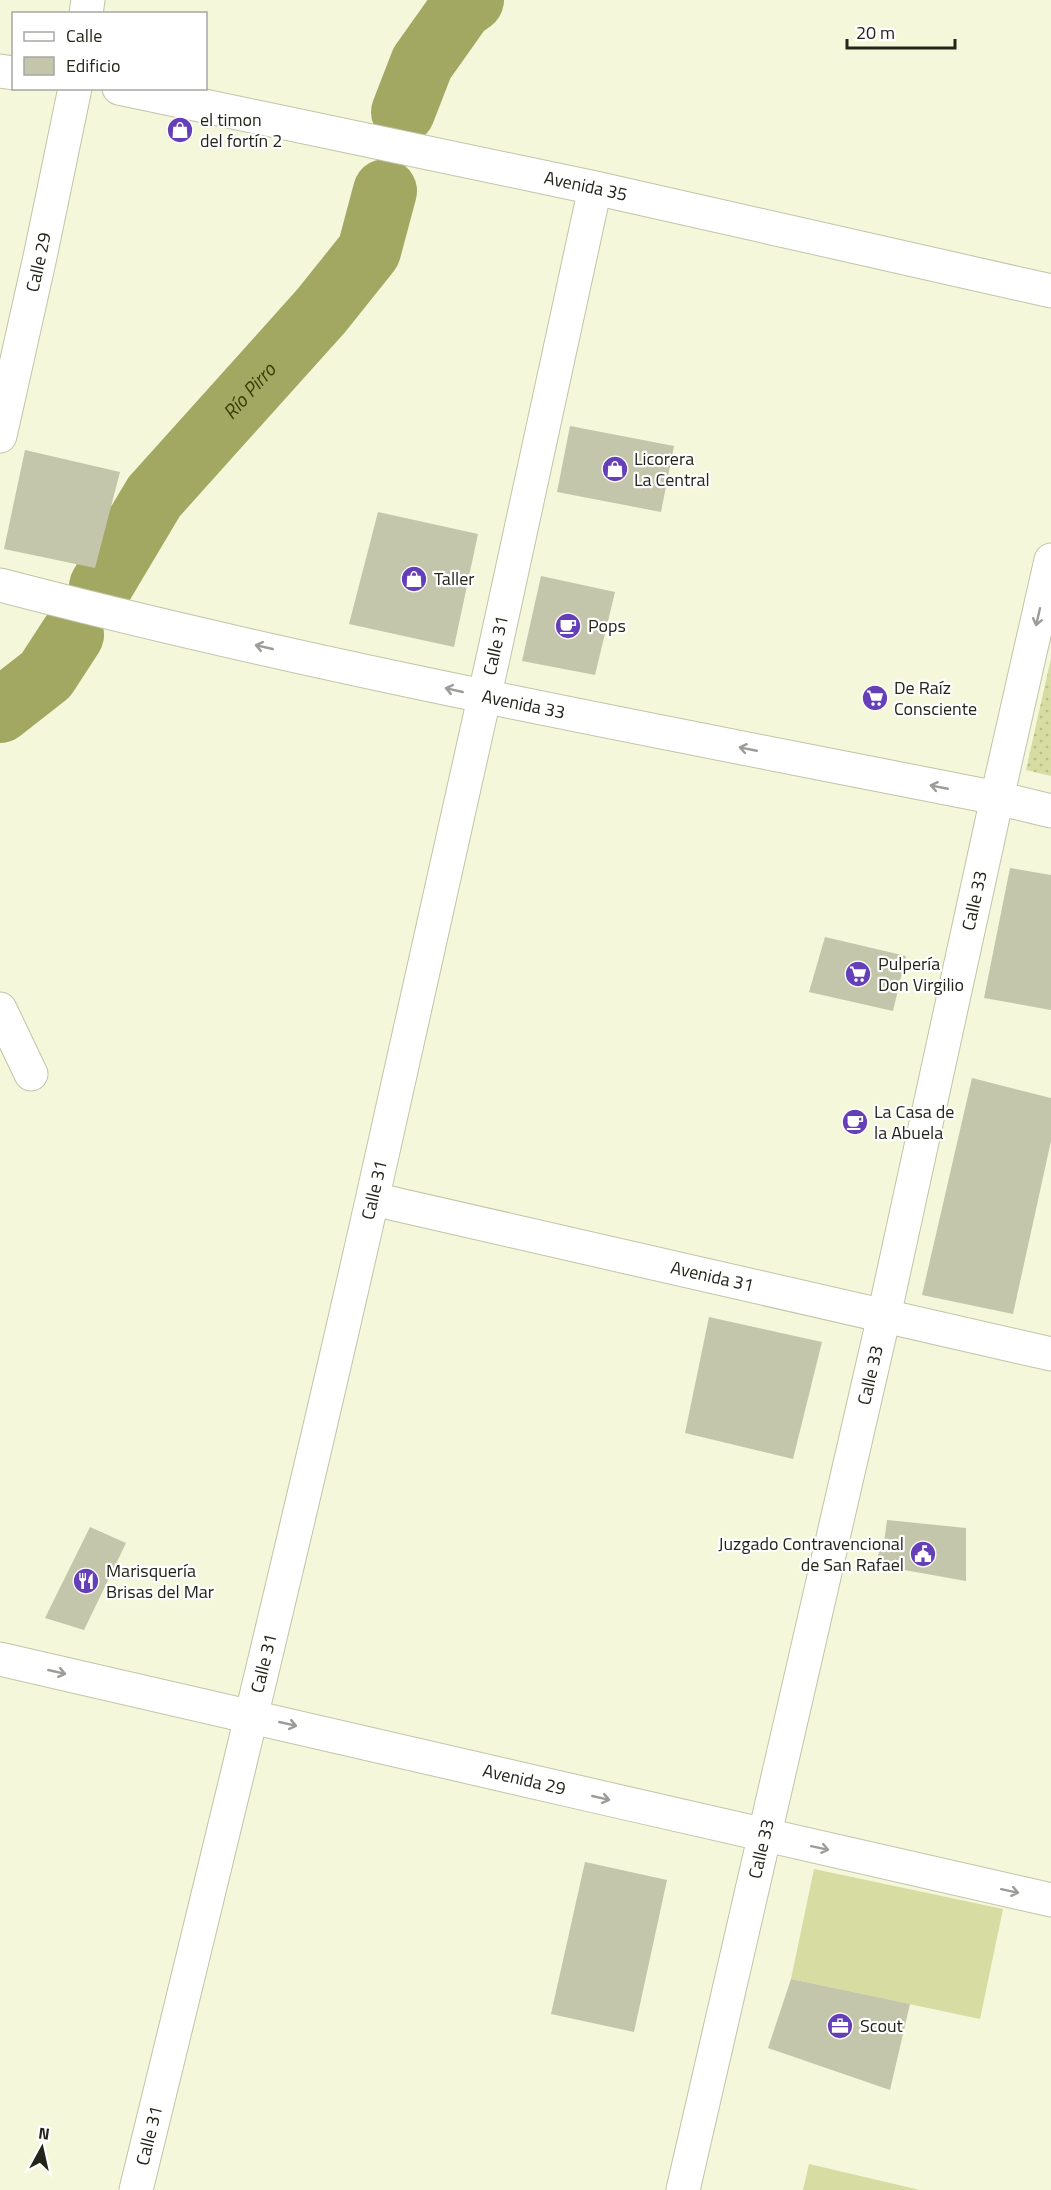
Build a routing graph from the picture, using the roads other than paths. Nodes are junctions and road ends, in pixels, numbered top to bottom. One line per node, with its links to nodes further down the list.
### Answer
1 (75, 90): 5 (street, Calle 29)
2 (129, 90): 3 (street, Avenida 35)
3 (595, 188): 4 (street, Avenida 35); 8 (street, Calle 31)
4 (1051, 291)
5 (0, 436)
6 (1051, 560): 9 (street, Calle 33, one-way to 9)
7 (0, 585): 8 (street, Avenida 33, one-way to 7)
8 (485, 697): 9 (street, Avenida 33, one-way to 8); 13 (street, Calle 31)
9 (997, 798): 10 (street, Avenida 33); 14 (street, Calle 33)
10 (1051, 811)
11 (0, 1009): 12 (street)
12 (31, 1074)
13 (373, 1199): 14 (street, Avenida 31); 17 (street, Calle 31)
14 (884, 1316): 15 (street, Avenida 31); 18 (street, Calle 33)
15 (1051, 1354)
16 (0, 1659): 17 (street, Avenida 29, one-way to 17)
17 (252, 1716): 18 (street, Avenida 29, one-way to 18); 20 (street, Calle 31)
18 (763, 1836): 19 (street, Avenida 29, one-way to 19); 21 (street, Calle 33)
19 (1051, 1900)
20 (136, 2190)
21 (682, 2190)

